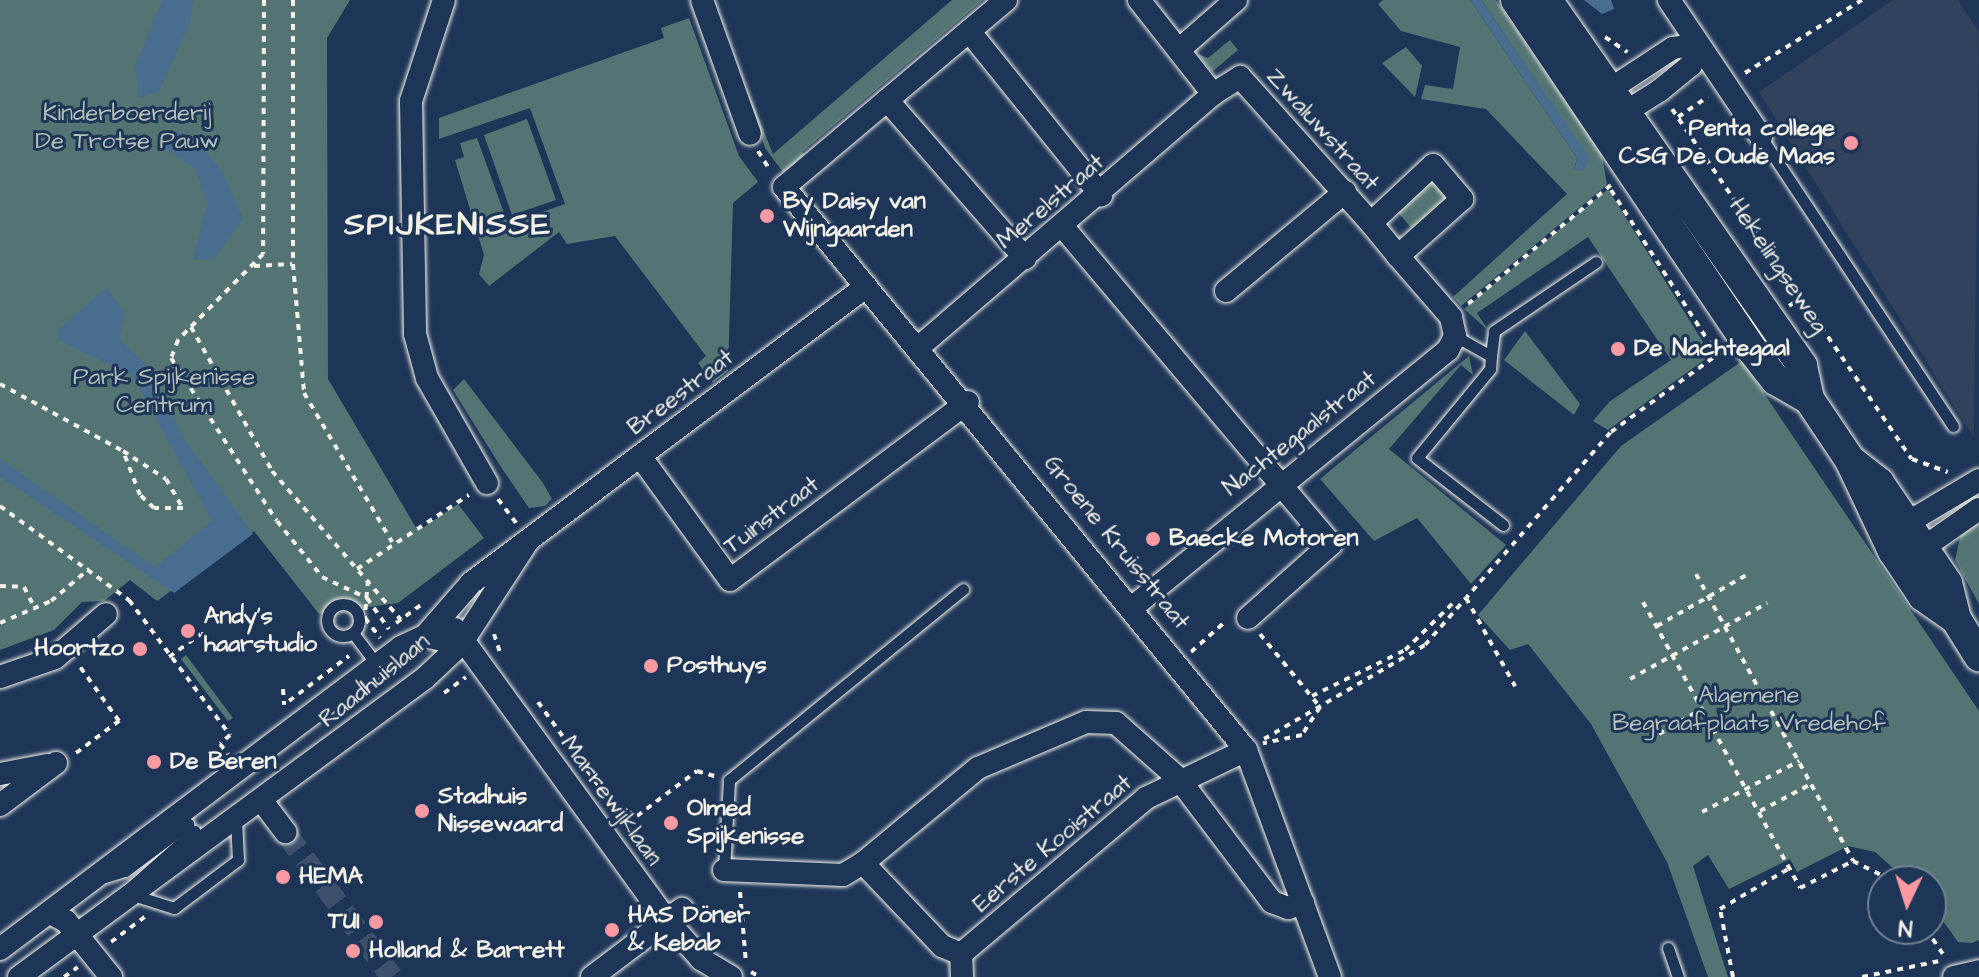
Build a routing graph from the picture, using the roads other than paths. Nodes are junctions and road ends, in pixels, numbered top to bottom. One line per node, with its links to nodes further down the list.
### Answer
1 (444, 0): 35 (street)
2 (702, 0): 16 (street)
3 (1006, 0): 9 (street)
4 (1139, 0): 11 (street)
5 (1236, 0): 11 (street)
6 (1516, 0): 15 (street, Hekelingseweg)
7 (1547, 0): 13 (street, Hekelingseweg)
8 (1669, 0): 10 (street)
9 (969, 31): 14 (street); 19 (street)
10 (1698, 44): 13 (street); 13 (street); 17 (street)
11 (1181, 48): 12 (street)
12 (1213, 94): 18 (street, Zwaluwstraat); 19 (street, Merelstraat)
13 (1620, 99): 15 (street); 30 (street, Hekelingseweg)
14 (887, 100): 23 (street); 25 (street, Groene Kruisstraat)
15 (1596, 114): 30 (street, Hekelingseweg)
16 (750, 134)
17 (1761, 137): 32 (lane)
18 (1345, 192): 20 (street, Zwaluwstraat); 26 (street)
19 (1101, 195): 21 (street, Merelstraat)
20 (1371, 223): 22 (street, Zwaluwstraat); 22 (street)
21 (1063, 227): 23 (street, Merelstraat); 36 (street)
22 (1398, 256): 27 (street)
23 (1025, 258): 28 (street, Merelstraat)
24 (1596, 262): 29 (lane)
25 (866, 286): 28 (street, Groene Kruisstraat); 33 (street, Breestraat)
26 (1226, 291)
27 (1453, 327): 29 (lane); 36 (street, Nachtegaalstraat)
28 (919, 347): 31 (street, Groene Kruisstraat)
29 (1491, 356): 39 (lane)
30 (1809, 399): 34 (street, Hekelingseweg)
31 (968, 402): 33 (street, Tuinstraat); 45 (street, Groene Kruisstraat)
32 (1953, 426)
33 (640, 456): 41 (street, Breestraat)
34 (1850, 460): 40 (street, Hekelingseweg); 42 (street, Hekelingseweg)
35 (487, 483)
36 (1275, 483): 45 (street, Nachtegaalstraat); 47 (street)
37 (1971, 484): 40 (street)
38 (1979, 509): 40 (street)
39 (1503, 525)
40 (1915, 535): 42 (street); 48 (street, Hekelingseweg)
41 (528, 541): 44 (street, Breestraat); 51 (street, Breestraat)
42 (1893, 551): 48 (street, Hekelingseweg)
43 (963, 589): 63 (lane)
44 (456, 606): 50 (street, Breestraat); 51 (street)
45 (1134, 606): 55 (street, Groene Kruisstraat)
46 (106, 614): 54 (street)
47 (1248, 618)
48 (1956, 619): 52 (street, Hekelingseweg)
49 (353, 633): 53 (lane)
50 (425, 636): 51 (street, Raadhuislaan); 53 (street, Raadhuislaan)
51 (461, 644): 58 (street, Raadhuislaan); 69 (street, Marrewijklaan)
52 (1979, 656)
53 (376, 664): 64 (street, Raadhuislaan)
54 (0, 677)
55 (1252, 747): 57 (street, Eerste Kooistraat); 66 (street, Groene Kruisstraat)
56 (0, 774): 59 (street)
57 (1179, 779): 62 (street); 66 (street); 73 (street, Eerste Kooistraat)
58 (262, 801): 60 (street, Raadhuislaan); 61 (street)
59 (0, 805)
60 (236, 820): 65 (street, Raadhuislaan); 65 (lane)
61 (285, 832)
62 (863, 863): 63 (street); 73 (street)
63 (731, 871)
64 (92, 879): 67 (lane); 68 (street, Raadhuislaan)
65 (132, 895): 67 (street, Raadhuislaan)
66 (1303, 903): 81 (street, Groene Kruisstraat)
67 (112, 910): 70 (street, Raadhuislaan)
68 (50, 913): 70 (street); 72 (street, Raadhuislaan)
69 (673, 914): 75 (street, Marrewijklaan); 79 (street)
70 (78, 934): 77 (street, Raadhuislaan); 78 (street)
71 (1668, 948): 82 (lane)
72 (0, 949)
73 (961, 954): 80 (street)
74 (1953, 964): 76 (street)
75 (738, 970)
76 (1979, 971)
77 (19, 977)
78 (111, 977)
79 (592, 977)
80 (962, 977)
81 (1330, 977)
82 (1678, 977)

